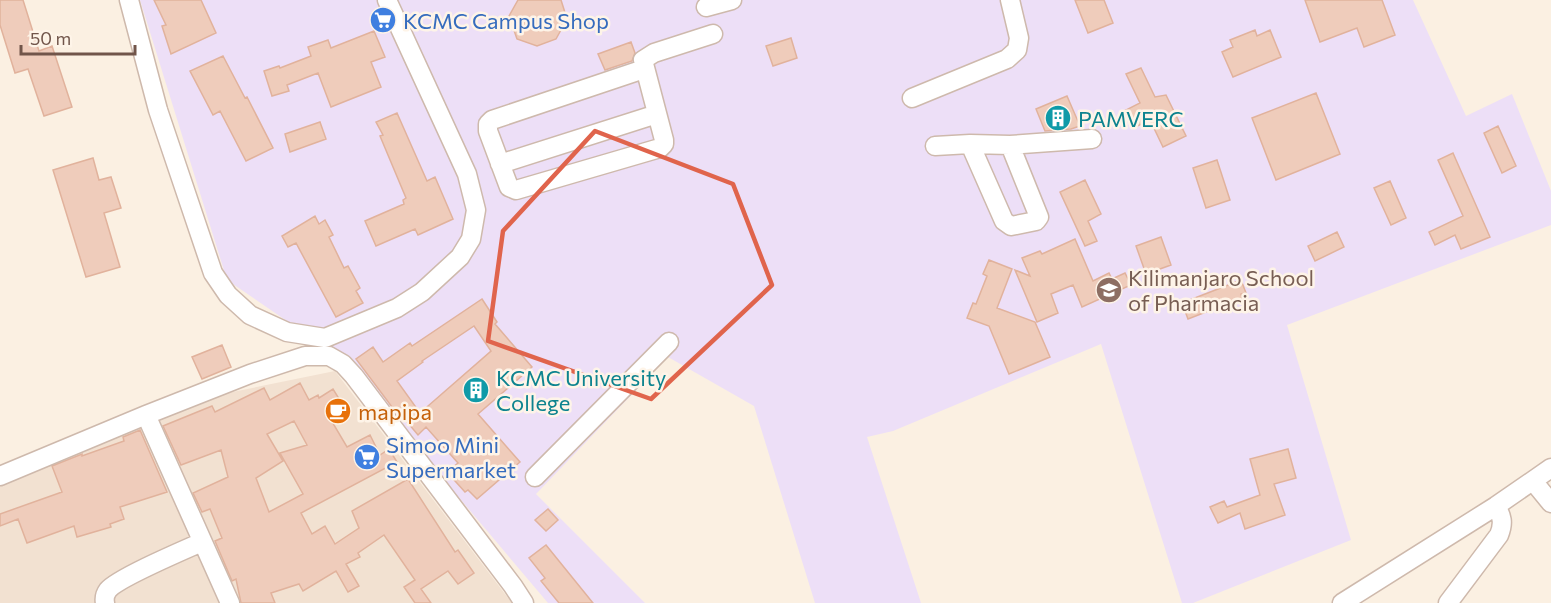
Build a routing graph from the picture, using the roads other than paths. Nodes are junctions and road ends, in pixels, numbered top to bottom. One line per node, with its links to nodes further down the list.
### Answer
1 (129, 0): 2 (street)
2 (387, 0)
3 (732, 0): 5 (street)
4 (1010, 0): 8 (street)
5 (705, 7)
6 (713, 34): 7 (street)
7 (644, 69): 9 (street); 14 (street)
8 (912, 98)
9 (657, 114): 14 (street); 14 (street)
10 (1092, 139): 12 (street)
11 (970, 144): 12 (street); 12 (street); 13 (street)
12 (1010, 145)
13 (935, 146)
14 (500, 164)
15 (669, 342): 19 (street)
16 (146, 415): 18 (street); 23 (street); 26 (street)
17 (1551, 468): 20 (street)
18 (0, 476)
19 (536, 477)
20 (1533, 481): 21 (street); 22 (street)
21 (1551, 503)
22 (1496, 506): 27 (street); 28 (street)
23 (202, 542): 24 (street); 25 (street)
24 (105, 603)
25 (230, 603)
26 (524, 603)
27 (1342, 603)
28 (1448, 603)

